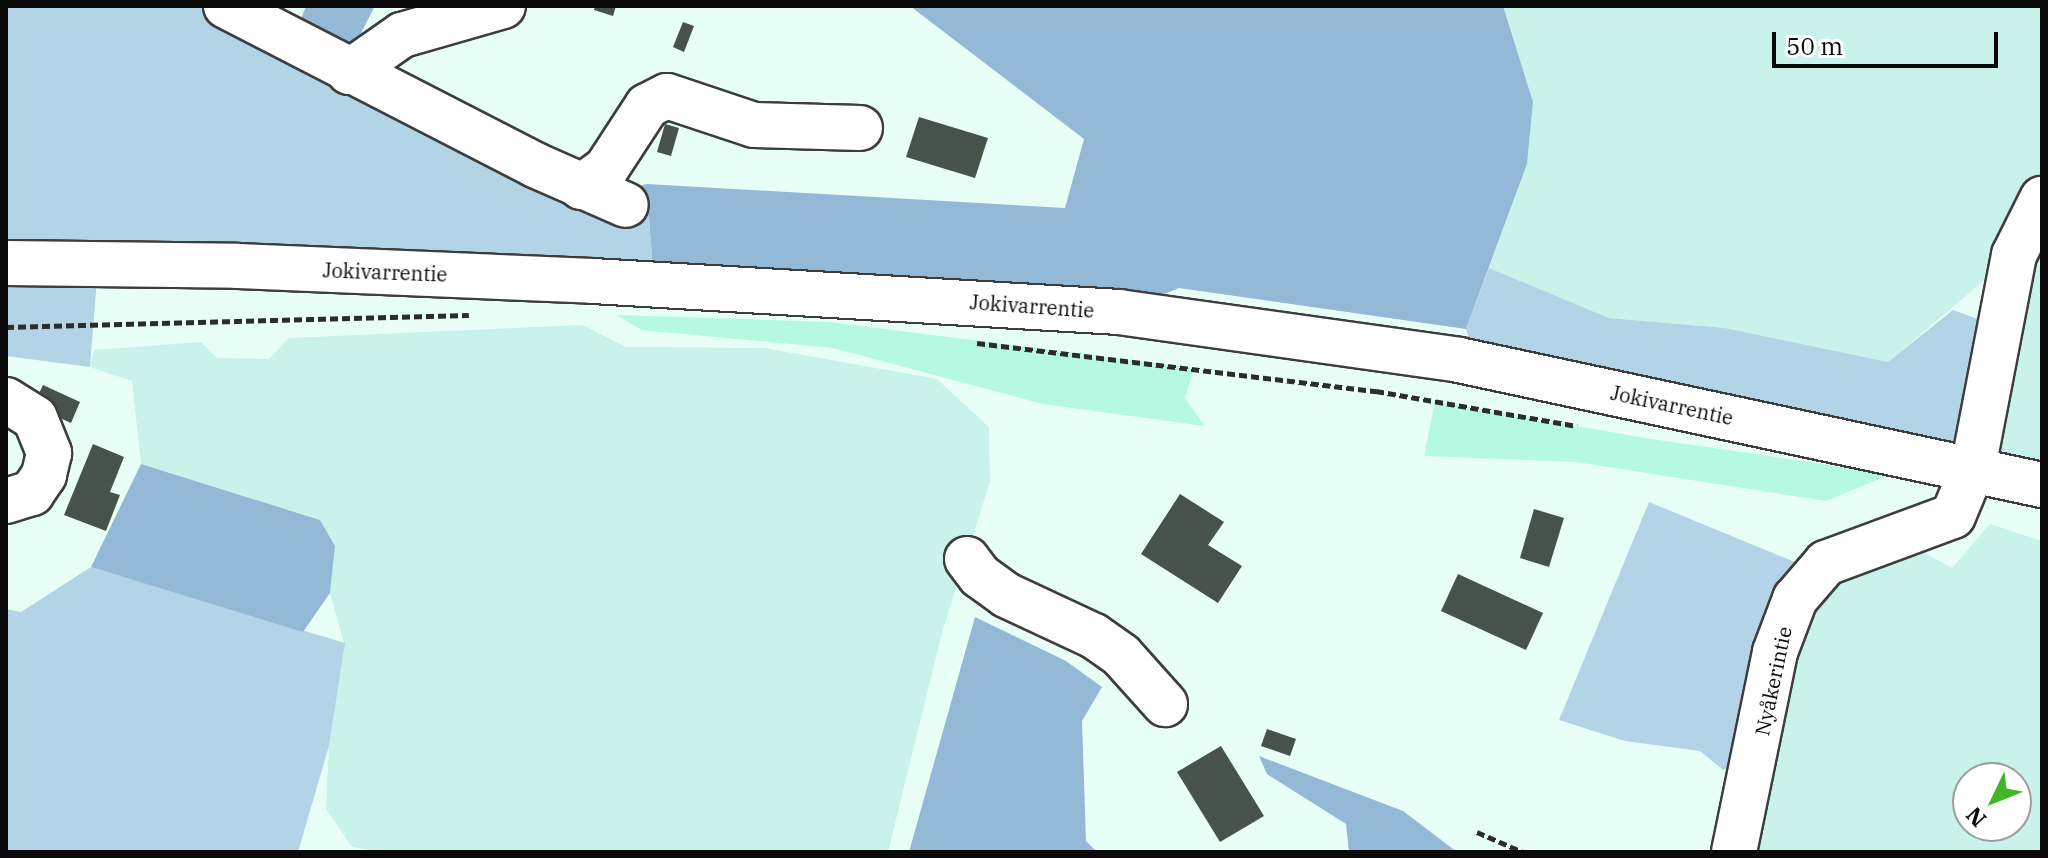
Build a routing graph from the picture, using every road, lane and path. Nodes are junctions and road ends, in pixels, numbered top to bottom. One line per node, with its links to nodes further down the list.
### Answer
1 (226, 6): 3 (street)
2 (503, 6): 3 (street)
3 (349, 72): 5 (street)
4 (860, 128): 5 (street)
5 (581, 187): 7 (street)
6 (2042, 199): 14 (street, Nyåkerintie)
7 (626, 205)
8 (6, 263): 14 (street, Jokivarrentie)
9 (483, 315): 10 (path)
10 (6, 327)
11 (969, 342): 13 (path)
12 (6, 400): 16 (street)
13 (1585, 427)
14 (1973, 468): 15 (street, Jokivarrentie); 21 (street, Nyåkerintie)
15 (2042, 485)
16 (6, 501)
17 (967, 559): 18 (street)
18 (1165, 704)
19 (1477, 832): 20 (path)
20 (1523, 852)
21 (1734, 852)

